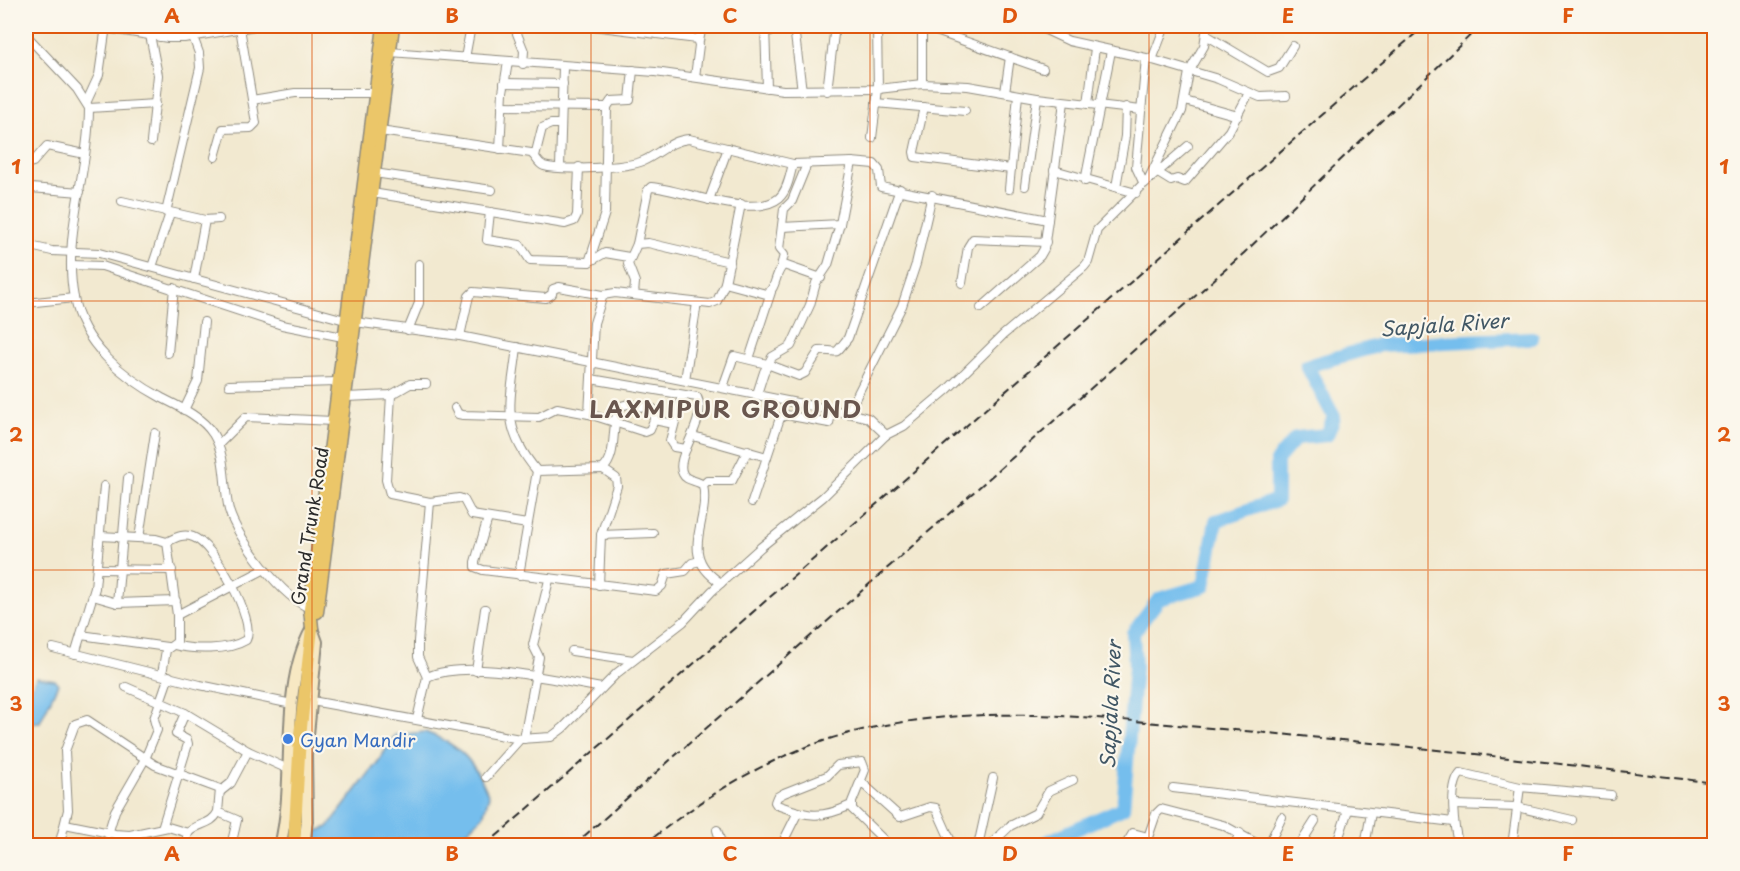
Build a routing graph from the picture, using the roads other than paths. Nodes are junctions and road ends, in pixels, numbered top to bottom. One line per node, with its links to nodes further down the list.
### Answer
1 (158, 26): 25 (street)
2 (189, 26): 26 (street)
3 (255, 26): 20 (street)
4 (384, 26): 50 (main road, Grand Trunk Road)
5 (393, 26): 31 (main road, Grand Trunk Road)
6 (471, 26): 33 (street)
7 (514, 26): 8 (street); 36 (street)
8 (520, 26)
9 (593, 26): 27 (street)
10 (702, 26): 27 (street)
11 (804, 26): 19 (street)
12 (835, 26): 47 (street)
13 (877, 26): 46 (street)
14 (922, 26): 32 (street); 44 (street)
15 (1037, 26): 29 (street)
16 (1165, 26): 34 (street)
17 (1207, 26): 24 (street)
18 (105, 27): 23 (street); 58 (street)
19 (794, 27): 21 (street); 48 (street)
20 (240, 28): 26 (street); 55 (street)
21 (765, 29): 45 (street)
22 (26, 35): 58 (street)
23 (150, 35): 25 (street); 59 (street)
24 (1206, 35): 28 (street); 40 (street)
25 (160, 37): 26 (street)
26 (195, 37): 107 (street)
27 (699, 41): 41 (street)
28 (1293, 46)
29 (1095, 48): 30 (street); 61 (street)
30 (1112, 51): 34 (street); 62 (street)
31 (390, 52): 33 (street); 72 (main road, Grand Trunk Road)
32 (1010, 57): 38 (street); 49 (street)
33 (465, 58): 35 (street)
34 (1149, 59): 40 (street); 68 (street)
35 (508, 62): 36 (street); 42 (street)
36 (523, 64): 37 (street)
37 (563, 67): 39 (street); 43 (street)
38 (1043, 69)
39 (633, 70): 41 (street); 65 (street)
40 (1189, 72): 51 (street); 56 (street)
41 (695, 78): 45 (street)
42 (504, 83): 43 (street); 64 (street)
43 (563, 84): 63 (street)
44 (922, 84): 46 (street); 49 (street)
45 (767, 88): 48 (street)
46 (878, 88): 47 (street); 60 (street)
47 (827, 90): 48 (street)
48 (802, 91)
49 (1005, 92): 52 (street)
50 (376, 93): 55 (street); 138 (main road, Grand Trunk Road)
51 (1250, 93): 53 (street); 70 (street)
52 (1018, 95): 54 (street); 88 (street)
53 (1286, 96)
54 (1037, 98): 57 (street); 94 (street)
55 (252, 100): 80 (street)
56 (1185, 101): 70 (street); 93 (street)
57 (1064, 102): 61 (street); 89 (street)
58 (88, 104): 59 (street); 78 (street)
59 (156, 104): 74 (street)
60 (876, 104): 66 (street); 73 (street)
61 (1088, 104): 62 (street)
62 (1100, 104): 67 (street); 92 (street)
63 (562, 105): 64 (street); 65 (street); 71 (street)
64 (502, 106): 77 (street)
65 (607, 107): 87 (street)
66 (924, 107): 69 (street); 88 (street)
67 (1126, 107): 68 (street); 95 (street)
68 (1140, 110): 93 (street)
69 (965, 111)
70 (1238, 116): 91 (street)
71 (561, 124): 79 (street); 85 (street)
72 (380, 131): 77 (street); 90 (main road, Grand Trunk Road)
73 (872, 138)
74 (151, 141)
75 (1188, 146): 91 (street)
76 (728, 148): 83 (street); 87 (street); 104 (street)
77 (500, 149): 79 (street)
78 (85, 154): 82 (street); 100 (street)
79 (535, 156): 85 (street)
80 (215, 157)
81 (852, 162): 84 (street); 97 (street); 112 (street)
82 (26, 164)
83 (793, 164): 84 (street); 106 (street)
84 (807, 164): 113 (street)
85 (560, 167): 86 (street)
86 (579, 167): 87 (street); 108 (street)
87 (604, 167): 119 (street)
88 (1011, 169): 98 (street)
89 (1054, 170): 92 (street); 111 (street)
90 (374, 173): 99 (street); 102 (main road, Grand Trunk Road)
91 (1158, 173): 93 (street)
92 (1085, 181): 95 (street)
93 (1144, 184): 101 (street)
94 (1025, 186)
95 (1116, 187): 101 (street)
96 (31, 188): 100 (street)
97 (900, 189): 103 (street); 146 (street)
98 (1010, 189)
99 (492, 190)
100 (80, 192): 117 (street)
101 (1136, 193): 168 (street)
102 (372, 194): 108 (street); 138 (main road, Grand Trunk Road)
103 (932, 195): 111 (street); 160 (street)
104 (709, 200): 106 (street); 115 (street)
105 (122, 201): 107 (street)
106 (741, 204): 120 (street)
107 (168, 212): 110 (street); 124 (street)
108 (490, 212): 119 (street)
109 (219, 219): 110 (street)
110 (205, 220): 126 (street)
111 (1048, 220): 114 (street)
112 (840, 224): 113 (street); 125 (street)
113 (782, 227): 123 (street)
114 (1046, 242): 127 (street); 136 (street)
115 (637, 244): 118 (street); 120 (street)
116 (26, 245): 117 (street)
117 (72, 251): 122 (street); 124 (street)
118 (629, 257): 119 (street); 132 (street)
119 (589, 262)
120 (730, 262): 128 (street)
121 (419, 264): 139 (street)
122 (71, 265): 129 (street); 133 (street)
123 (781, 266): 125 (street); 130 (street)
124 (152, 267): 126 (street)
125 (821, 278): 146 (street)
126 (194, 279): 138 (street)
127 (962, 283)
128 (725, 284): 130 (street); 135 (street)
129 (174, 288): 141 (street); 143 (street)
130 (771, 292): 144 (street)
131 (603, 295): 132 (street); 140 (street); 145 (street)
132 (633, 295): 135 (street)
133 (74, 298): 134 (street); 158 (street)
134 (26, 303)
135 (697, 303): 148 (street)
136 (981, 308)
137 (204, 322): 158 (street)
138 (350, 322): 139 (street); 141 (main road, Grand Trunk Road); 156 (main road, Grand Trunk Road)
139 (408, 330): 140 (street)
140 (460, 336): 142 (street)
141 (343, 337): 149 (main road, Grand Trunk Road)
142 (518, 347): 145 (street); 162 (street)
143 (168, 353)
144 (749, 359): 146 (street); 152 (street)
145 (594, 362): 147 (street); 148 (street)
146 (767, 364): 154 (street)
147 (592, 376): 153 (street); 161 (street)
148 (685, 380): 152 (street)
149 (337, 382): 151 (street); 164 (main road, Grand Trunk Road)
150 (426, 384): 155 (street)
151 (230, 385)
152 (723, 387): 154 (street)
153 (682, 394): 166 (street); 169 (street)
154 (757, 394): 159 (street)
155 (391, 395): 156 (street); 179 (street)
156 (346, 397): 204 (main road, Grand Trunk Road)
157 (455, 408): 162 (street)
158 (184, 410): 170 (street)
159 (832, 411): 160 (street); 173 (street)
160 (848, 413): 168 (street)
161 (590, 414): 162 (street); 165 (street)
162 (510, 415): 175 (street)
163 (654, 420): 165 (street); 165 (street); 166 (street)
164 (333, 421): 170 (street); 204 (main road, Grand Trunk Road)
165 (615, 423): 174 (street)
166 (674, 424): 171 (street)
167 (155, 433): 187 (street)
168 (886, 435): 196 (street)
169 (693, 436): 171 (street); 172 (street)
170 (219, 444): 191 (street)
171 (686, 449): 177 (street)
172 (747, 450): 173 (street); 177 (street)
173 (767, 457): 180 (street)
174 (603, 469): 175 (street); 184 (street)
175 (537, 471): 182 (street)
176 (128, 478): 186 (street)
177 (703, 484): 189 (street)
178 (104, 486): 185 (street)
179 (430, 502): 181 (street); 213 (street)
180 (752, 502)
181 (488, 518): 182 (street); 194 (street)
182 (527, 524): 194 (street)
183 (652, 533): 184 (street)
184 (601, 535): 197 (street)
185 (100, 536): 186 (street); 190 (street)
186 (121, 537): 187 (street); 192 (street)
187 (139, 538): 188 (street)
188 (166, 542): 193 (street); 198 (street)
189 (700, 561): 196 (street); 197 (street)
190 (98, 569): 192 (street); 199 (street)
191 (265, 569): 198 (street); 204 (street)
192 (119, 570): 193 (street); 201 (street)
193 (172, 570): 200 (street)
194 (519, 575): 195 (street)
195 (549, 580): 197 (street); 214 (street)
196 (722, 583): 210 (street)
197 (598, 585)
198 (234, 587): 203 (street); 206 (street)
199 (93, 596): 201 (street); 205 (street)
200 (176, 601): 201 (street); 203 (street)
201 (117, 603)
202 (485, 609): 211 (street)
203 (177, 615): 206 (street)
204 (313, 616): 218 (street); 219 (street); 259 (main road)
205 (81, 635): 206 (street); 209 (street)
206 (170, 646): 212 (street)
207 (53, 648): 209 (street)
208 (572, 651): 210 (street)
209 (75, 654): 212 (street)
210 (633, 660): 216 (street)
211 (476, 671): 213 (street); 214 (street)
212 (165, 675): 217 (street); 219 (street)
213 (426, 677): 221 (street)
214 (536, 677): 216 (street); 222 (street)
215 (126, 687): 217 (street)
216 (602, 688): 222 (street)
217 (159, 700): 220 (street); 224 (street)
218 (312, 701): 221 (street); 260 (street)
219 (292, 704): 225 (street)
220 (185, 712): 223 (street); 226 (street)
221 (417, 719): 222 (street)
222 (522, 739): 227 (street)
223 (248, 752): 225 (street); 233 (street)
224 (145, 759): 226 (street); 246 (street); 251 (street)
225 (288, 769): 258 (street)
226 (177, 774): 233 (street); 247 (street)
227 (486, 777)
228 (993, 778): 265 (street)
229 (1073, 780): 266 (street)
230 (861, 782): 235 (street); 240 (street); 264 (street)
231 (1520, 787): 234 (street); 236 (street); 237 (street)
232 (1173, 788): 238 (street)
233 (221, 791): 239 (street)
234 (1611, 795)
235 (851, 805): 240 (street); 263 (street)
236 (1455, 805): 237 (street); 245 (street)
237 (1517, 807): 243 (street); 276 (street)
238 (1348, 810): 241 (street); 273 (street)
239 (218, 812): 249 (street); 257 (street)
240 (798, 812): 262 (street)
241 (1371, 813): 245 (street); 274 (street)
242 (1282, 817): 271 (street)
243 (1572, 820)
244 (1315, 821): 272 (street)
245 (1453, 822): 275 (street)
246 (65, 824): 251 (street); 255 (street)
247 (162, 828): 249 (street); 252 (street)
248 (717, 830): 261 (street)
249 (188, 833): 256 (street)
250 (1240, 833): 253 (street); 269 (street); 270 (street)
251 (108, 834): 252 (street)
252 (130, 835): 254 (street)
253 (1148, 837): 267 (street); 268 (street)
254 (128, 845)
255 (60, 846)
256 (185, 846)
257 (231, 846)
258 (280, 846)
259 (294, 846)
260 (304, 846)
261 (722, 846)
262 (781, 846)
263 (890, 846)
264 (953, 846)
265 (978, 846)
266 (989, 846)
267 (1125, 846)
268 (1145, 846)
269 (1234, 846)
270 (1262, 846)
271 (1268, 846)
272 (1299, 846)
273 (1336, 846)
274 (1365, 846)
275 (1459, 846)
276 (1512, 846)
277 (1521, 846): 278 (street)
278 (1557, 846)

